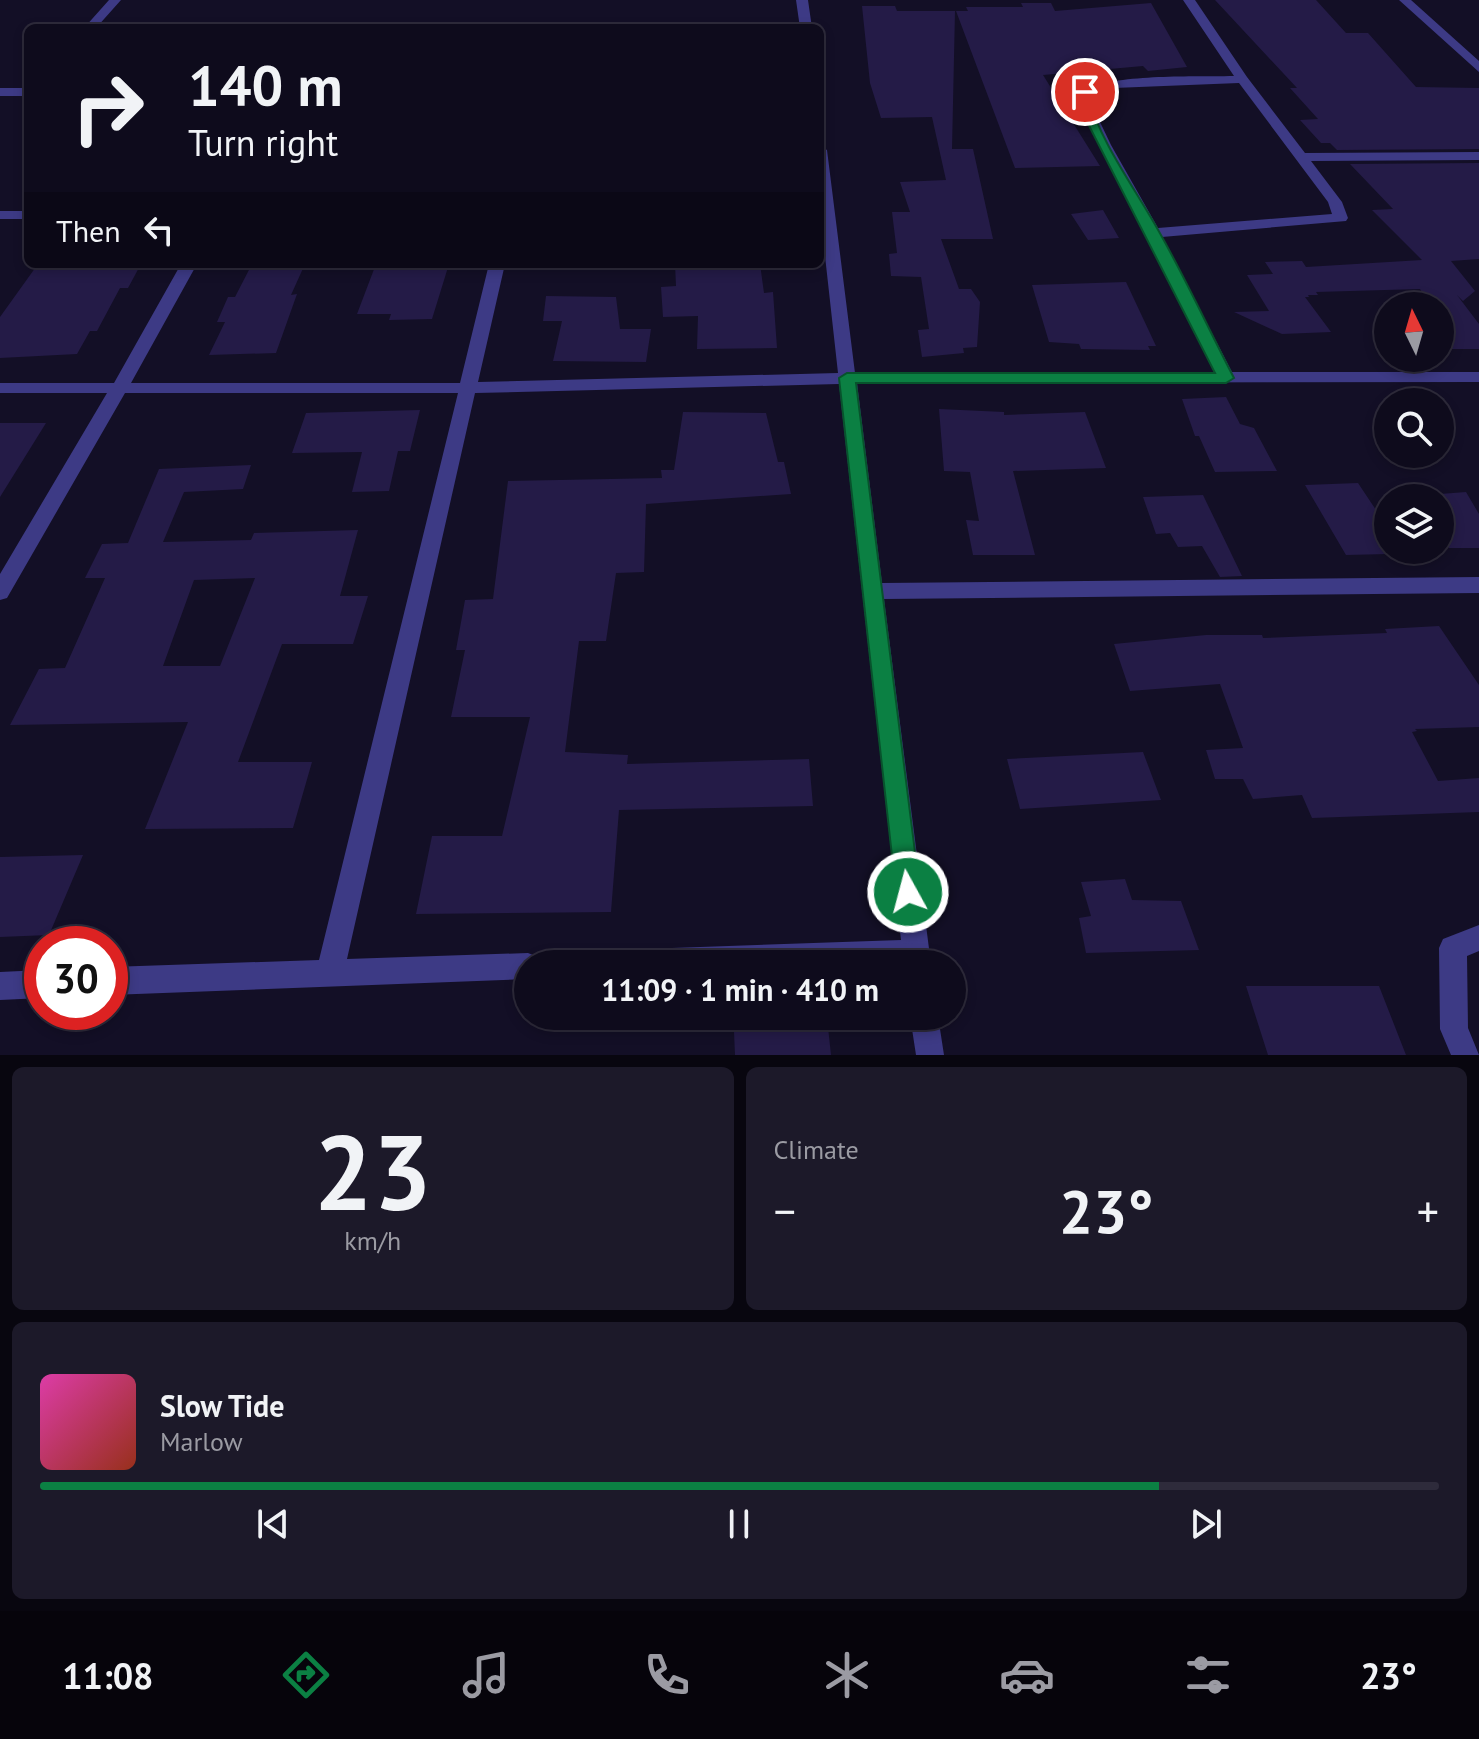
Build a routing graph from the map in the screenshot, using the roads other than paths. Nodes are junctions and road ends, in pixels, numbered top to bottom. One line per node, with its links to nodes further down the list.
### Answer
1 (115, 0): 5 (street)
2 (802, 0): 6 (street)
3 (1189, 0): 8 (street)
4 (1405, 0): 7 (street)
5 (94, 24)
6 (805, 24)
7 (1479, 68)
8 (1242, 79): 12 (street); 16 (street)
9 (0, 92): 10 (street)
10 (24, 92)
11 (1479, 156): 12 (street)
12 (1301, 157): 16 (street)
13 (824, 184): 20 (street)
14 (0, 215): 15 (street)
15 (24, 215)
16 (1153, 233): 21 (street)
17 (187, 268): 22 (street)
18 (496, 268): 24 (street)
19 (1479, 377): 21 (street)
20 (847, 378): 21 (street); 24 (street); 26 (street)
21 (1226, 378)
22 (121, 386): 23 (street); 24 (street); 27 (street)
23 (0, 388)
24 (467, 388): 31 (street)
25 (1479, 585): 26 (street)
26 (873, 591): 29 (street)
27 (0, 592)
28 (1479, 938): 37 (street)
29 (915, 950)
30 (514, 966): 31 (street)
31 (330, 973): 32 (street)
32 (128, 980)
33 (24, 985): 34 (street)
34 (0, 986)
35 (926, 1030): 36 (street)
36 (930, 1055)
37 (1466, 1055)

